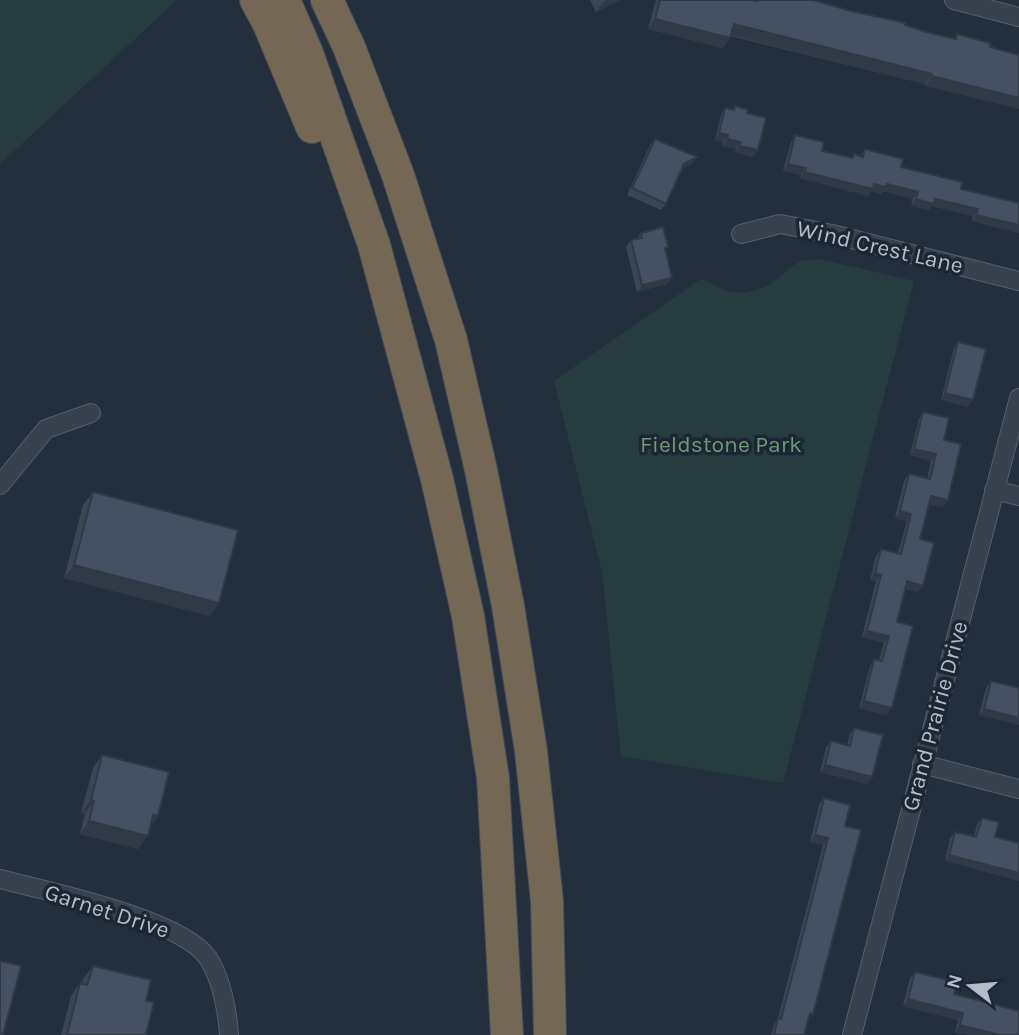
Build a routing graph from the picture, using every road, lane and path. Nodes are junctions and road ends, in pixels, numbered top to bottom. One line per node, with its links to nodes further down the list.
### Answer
1 (256, 0): 8 (highway)
2 (284, 0): 8 (highway)
3 (327, 0): 19 (highway)
4 (954, 0): 5 (street)
5 (1019, 17)
6 (741, 234): 7 (street, Wind Crest Lane)
7 (1019, 281)
8 (400, 340): 18 (highway)
9 (1019, 398): 12 (street, Grand Prairie Drive)
10 (91, 413): 11 (street)
11 (0, 485)
12 (994, 490): 13 (street); 14 (street, Grand Prairie Drive)
13 (1019, 496)
14 (922, 764): 15 (street); 20 (street, Grand Prairie Drive)
15 (1019, 789)
16 (0, 879): 17 (street, Garnet Drive)
17 (229, 1035)
18 (507, 1035)
19 (550, 1035)
20 (852, 1035)

